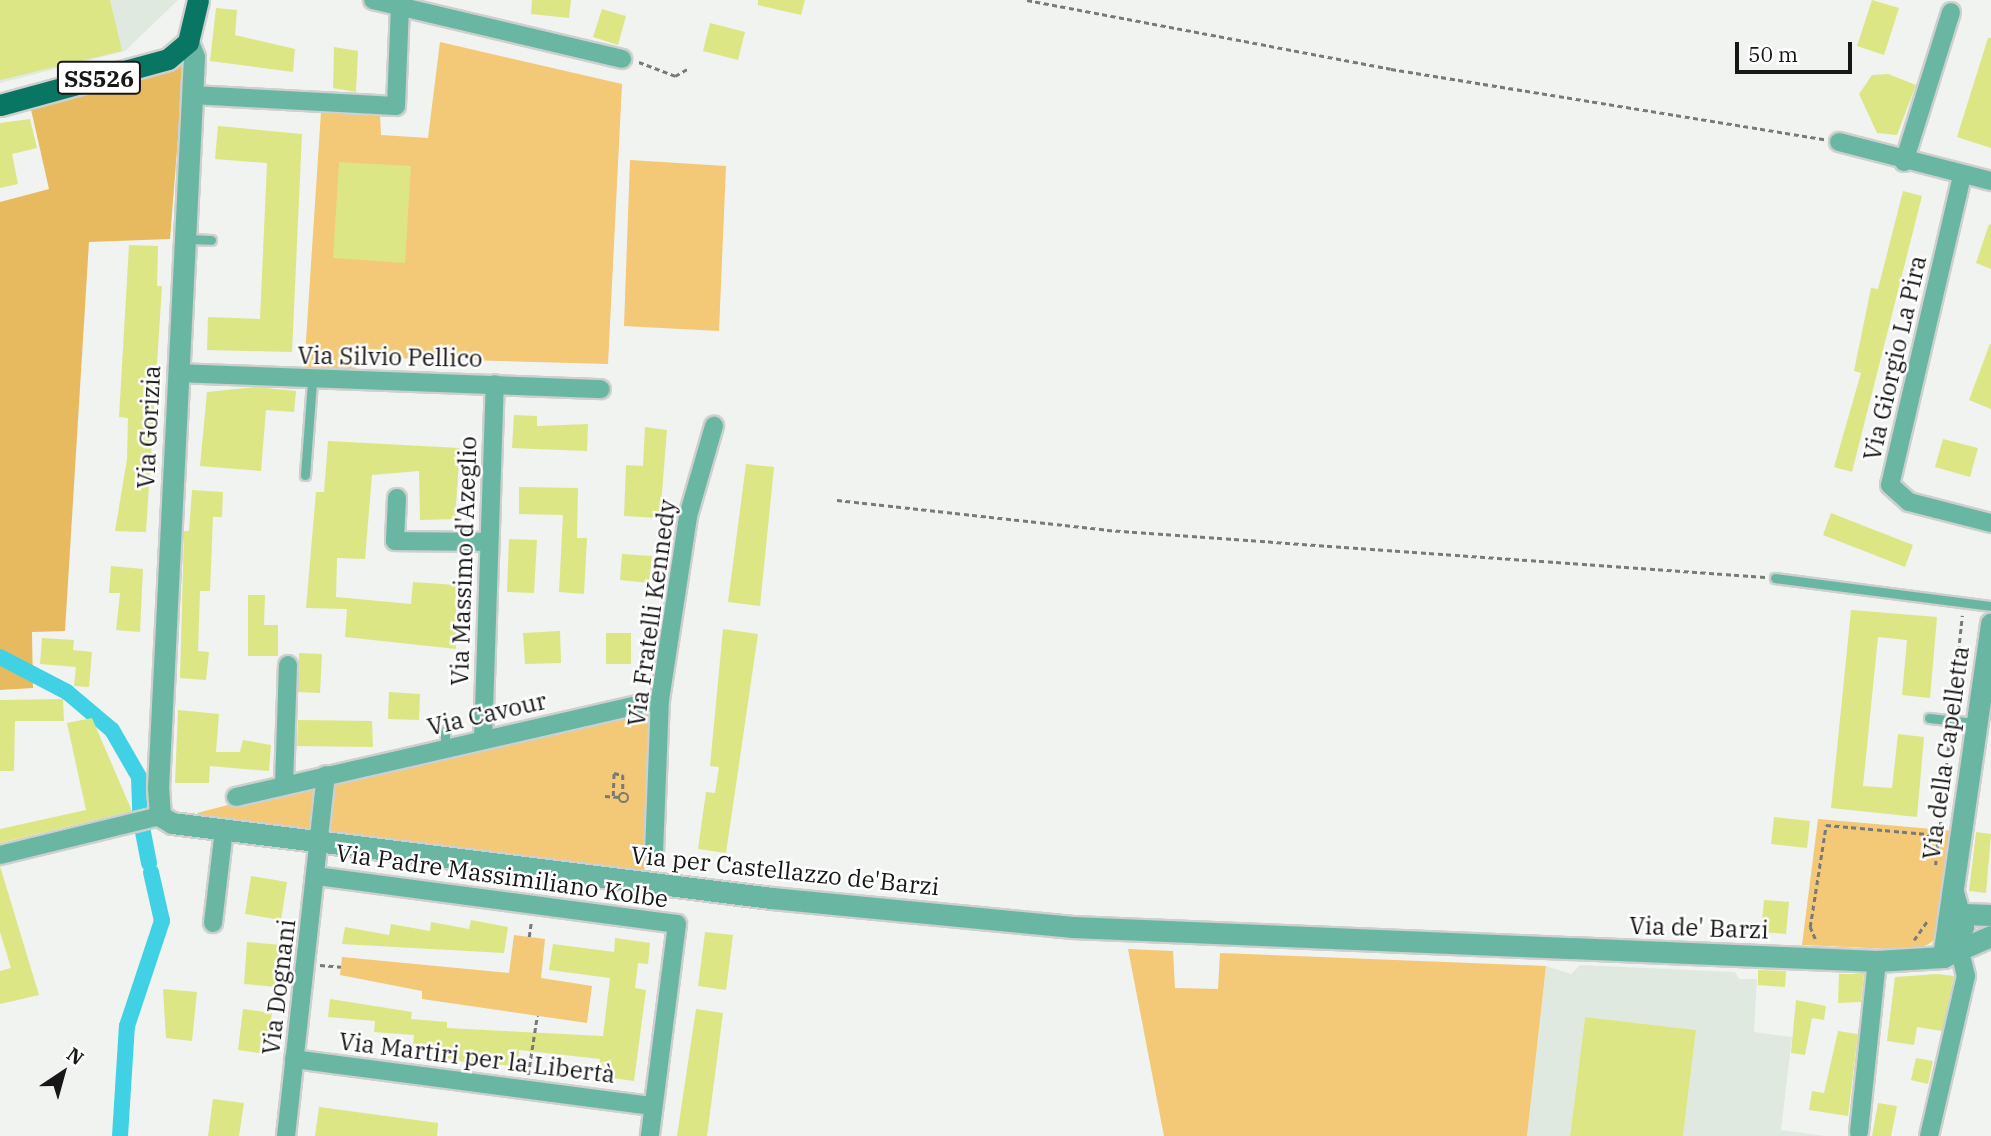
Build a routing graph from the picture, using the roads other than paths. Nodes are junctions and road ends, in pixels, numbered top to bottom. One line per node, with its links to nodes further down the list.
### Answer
1 (198, 0): 5 (main road)
2 (373, 0): 3 (street)
3 (400, 6): 6 (street); 7 (street)
4 (1951, 12): 10 (street)
5 (188, 42): 7 (street, Via Gorizia); 8 (main road, SS526)
6 (622, 59)
7 (192, 95): 13 (street, Via Gorizia)
8 (0, 105)
9 (1839, 142): 10 (street)
10 (1904, 162): 11 (street)
11 (1962, 176): 12 (street); 22 (street, Via Giorgio La Pira)
12 (1991, 181)
13 (185, 239): 14 (lane); 15 (street, Via Gorizia)
14 (211, 240)
15 (178, 373): 16 (street, Via Silvio Pellico); 35 (street, Via Gorizia)
16 (312, 381): 17 (street, Via Silvio Pellico); 20 (lane)
17 (495, 384): 18 (street, Via Silvio Pellico); 23 (street, Via Massimo d'Azeglio)
18 (601, 389)
19 (715, 426): 28 (street, Via Fratelli Kennedy)
20 (305, 475)
21 (397, 498): 23 (street)
22 (1991, 523)
23 (489, 542): 31 (street, Via Massimo d'Azeglio)
24 (1775, 578): 25 (lane)
25 (1991, 606)
26 (1991, 623): 30 (street, Via della Capelletta)
27 (288, 665): 33 (street)
28 (660, 700): 31 (street, Via Cavour); 38 (street, Via Fratelli Kennedy)
29 (1928, 718): 30 (lane)
30 (1977, 723): 41 (street, Via della Capelletta)
31 (483, 740): 32 (street, Via Cavour)
32 (326, 775): 33 (street, Via Cavour); 37 (street)
33 (284, 785): 34 (street, Via Cavour)
34 (236, 797)
35 (160, 816): 36 (street, Via per Castellazzo de'Barzi); 39 (street)
36 (224, 830): 37 (street, Via per Castellazzo de'Barzi); 44 (street)
37 (322, 844): 40 (street, Via Dognani); 46 (street, Via per Castellazzo de'Barzi)
38 (654, 853)
39 (0, 855)
40 (317, 876): 49 (street, Via Dognani); 50 (street, Via Padre Massimiliano Kolbe)
41 (1953, 891): 42 (street, Via della Capelletta); 47 (street, Via della Capelletta)
42 (1964, 914): 43 (street); 47 (street)
43 (1991, 915)
44 (213, 923)
45 (1987, 938): 47 (street, Via de' Barzi)
46 (1409, 944): 48 (street, Via de' Barzi)
47 (1952, 955): 48 (street, Via de' Barzi); 54 (street)
48 (1877, 961): 51 (street)
49 (295, 1059): 50 (street, Via Martiri per la Libertà); 52 (street, Via Dognani)
50 (653, 1106): 53 (street, Via Padre Massimiliano Kolbe)
51 (1859, 1132)
52 (286, 1136)
53 (650, 1136)
54 (1929, 1136)

